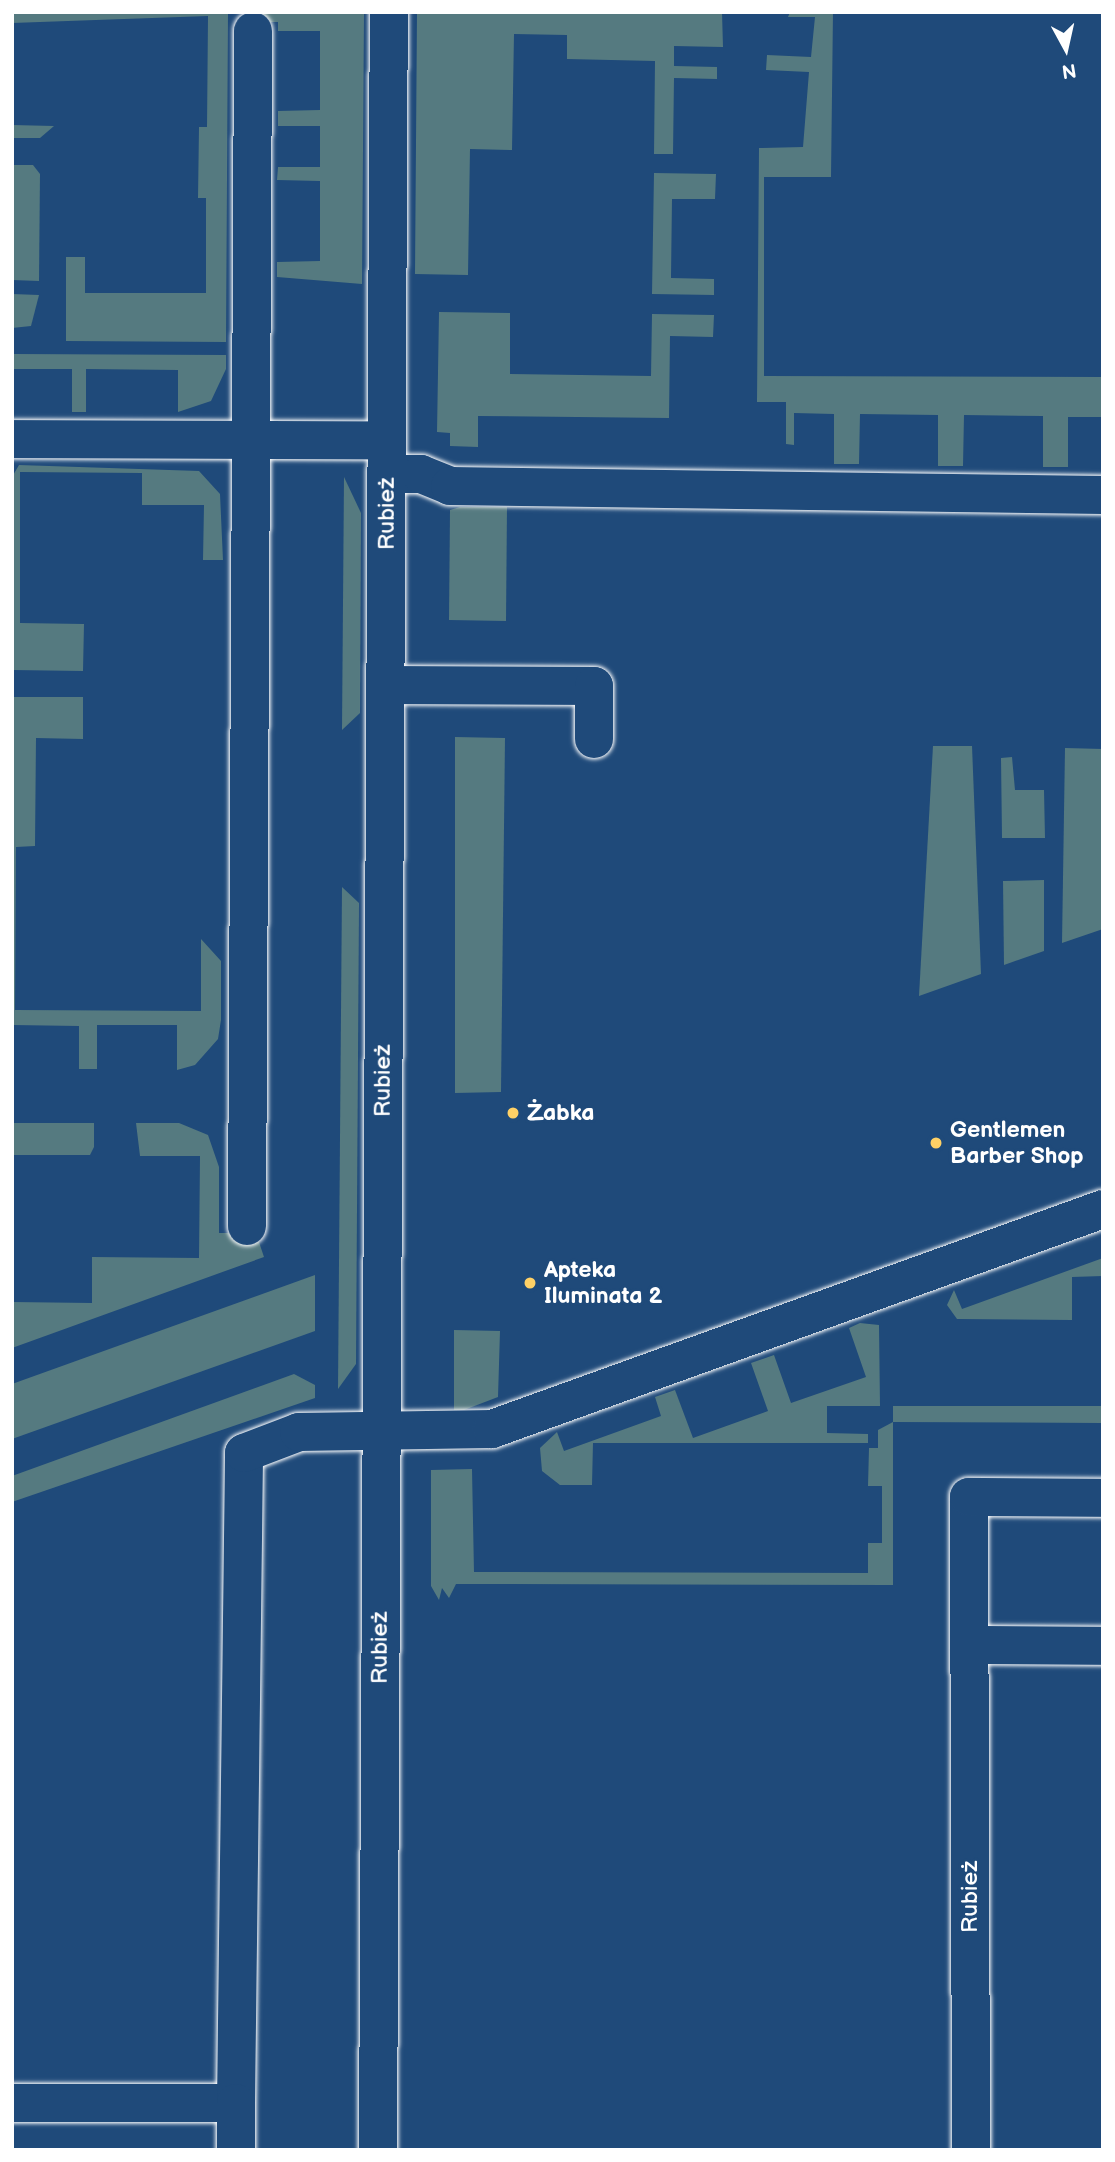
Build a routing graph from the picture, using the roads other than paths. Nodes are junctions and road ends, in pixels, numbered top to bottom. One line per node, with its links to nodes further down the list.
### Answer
1 (389, 12): 5 (street, Rubież)
2 (253, 31): 4 (street)
3 (12, 439): 4 (street)
4 (251, 441): 5 (street); 10 (street)
5 (387, 457): 6 (street); 7 (street, Rubież)
6 (1103, 495)
7 (385, 685): 8 (street); 11 (street, Rubież)
8 (594, 739)
9 (1103, 1209): 11 (street)
10 (247, 1226)
11 (381, 1429): 16 (street); 18 (street, Rubież)
12 (1103, 1498): 13 (street, Rubież)
13 (969, 1645): 14 (street); 19 (street, Rubież)
14 (1103, 1646)
15 (12, 2103): 16 (street)
16 (236, 2103): 17 (street)
17 (236, 2150)
18 (378, 2150)
19 (971, 2150)

